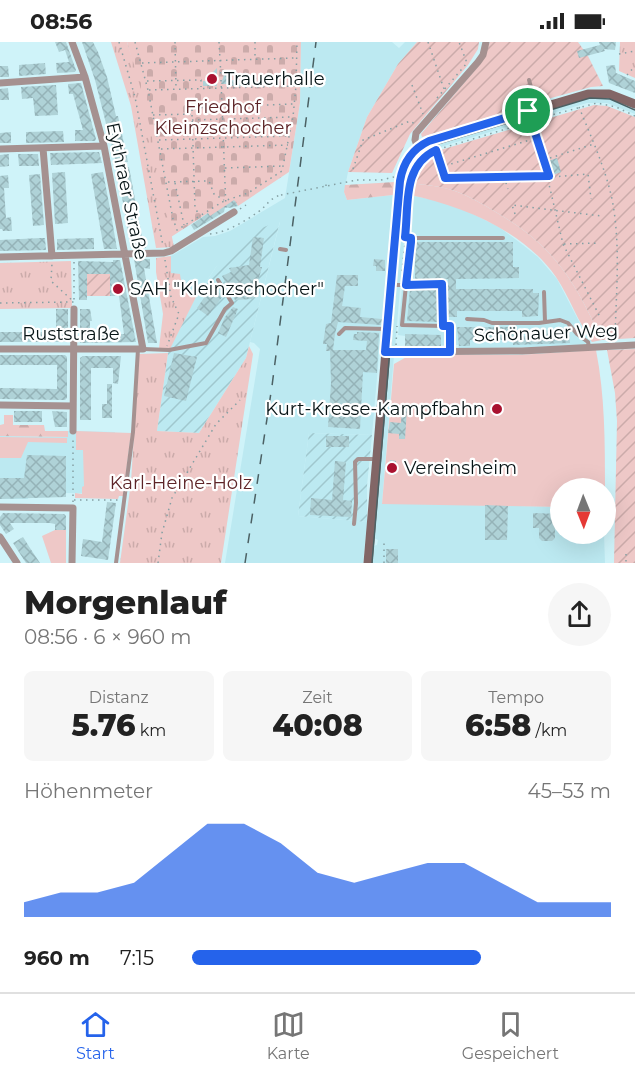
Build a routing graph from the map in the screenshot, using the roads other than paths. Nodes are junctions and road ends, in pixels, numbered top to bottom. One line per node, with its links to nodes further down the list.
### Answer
1 (72, 42): 3 (street, Eythraer Straße)
2 (486, 42): 10 (street)
3 (84, 77): 5 (street); 8 (street, Eythraer Straße)
4 (528, 80): 7 (lane)
5 (0, 83)
6 (635, 104): 7 (street)
7 (533, 114): 10 (street); 12 (lane)
8 (104, 146): 9 (street); 19 (street, Eythraer Straße)
9 (43, 148): 11 (street); 20 (street)
10 (418, 148): 14 (street)
11 (0, 149)
12 (549, 176)
13 (232, 213): 19 (street)
14 (400, 236): 15 (lane); 23 (street)
15 (411, 238): 16 (lane); 24 (lane)
16 (503, 238)
17 (280, 249): 18 (lane)
18 (286, 250)
19 (125, 255): 20 (street); 35 (street, Eythraer Straße)
20 (52, 256): 21 (street)
21 (0, 257)
22 (218, 280): 35 (lane)
23 (391, 285): 24 (lane); 30 (street)
24 (406, 285): 29 (lane); 29 (lane)
25 (543, 292): 28 (lane)
26 (74, 305): 36 (street)
27 (466, 319): 28 (lane)
28 (545, 322): 33 (lane)
29 (443, 326): 38 (lane)
30 (387, 330): 31 (lane); 37 (street)
31 (339, 334)
32 (635, 345): 33 (street, Schönauer Weg)
33 (590, 348): 38 (street, Schönauer Weg)
34 (0, 349): 36 (street, Ruststraße)
35 (140, 349): 36 (street, Ruststraße); 48 (lane)
36 (74, 350): 40 (street)
37 (385, 352): 38 (street, Schönauer Weg); 42 (street)
38 (450, 352)
39 (0, 405): 40 (street)
40 (73, 406): 41 (street)
41 (73, 431)
42 (378, 459): 44 (lane); 49 (street)
43 (0, 507): 47 (street)
44 (354, 524)
45 (0, 537): 46 (street)
46 (17, 563)
47 (72, 563)
48 (116, 563)
49 (368, 563)

